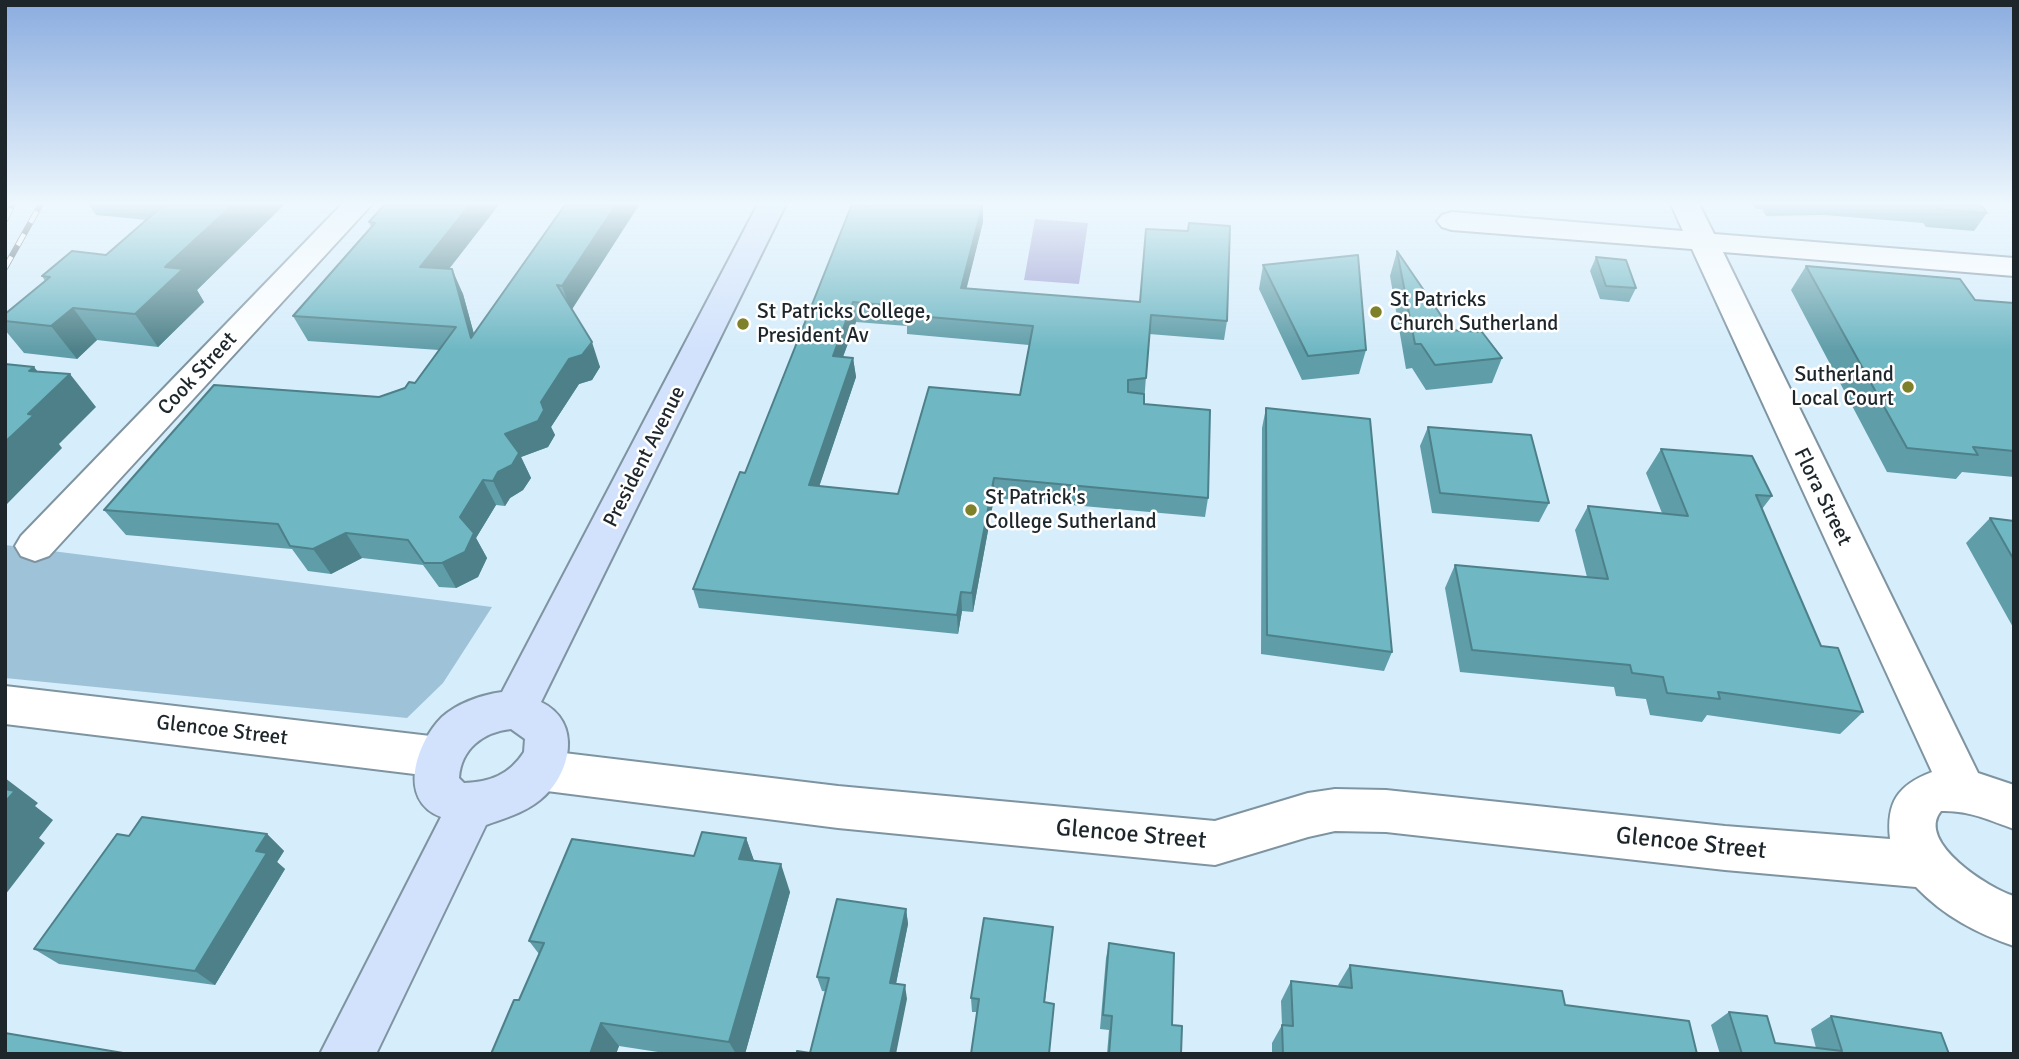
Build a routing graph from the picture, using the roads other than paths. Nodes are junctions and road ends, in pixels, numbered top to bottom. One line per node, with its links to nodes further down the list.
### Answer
1 (313, 251): 6 (street, Cook Street)
2 (748, 251): 8 (street, President Avenue)
3 (1707, 251): 11 (street, Flora Street)
4 (1820, 251): 5 (street)
5 (2014, 267)
6 (35, 546)
7 (5, 705): 9 (street, Glencoe Street)
8 (515, 710): 9 (street); 10 (street)
9 (439, 757): 12 (street)
10 (539, 770): 12 (street); 14 (street, Glencoe Street)
11 (1963, 790): 13 (street); 14 (street)
12 (472, 804): 16 (street)
13 (2014, 808)
14 (1928, 865): 15 (street)
15 (2014, 921)
16 (347, 1054)

